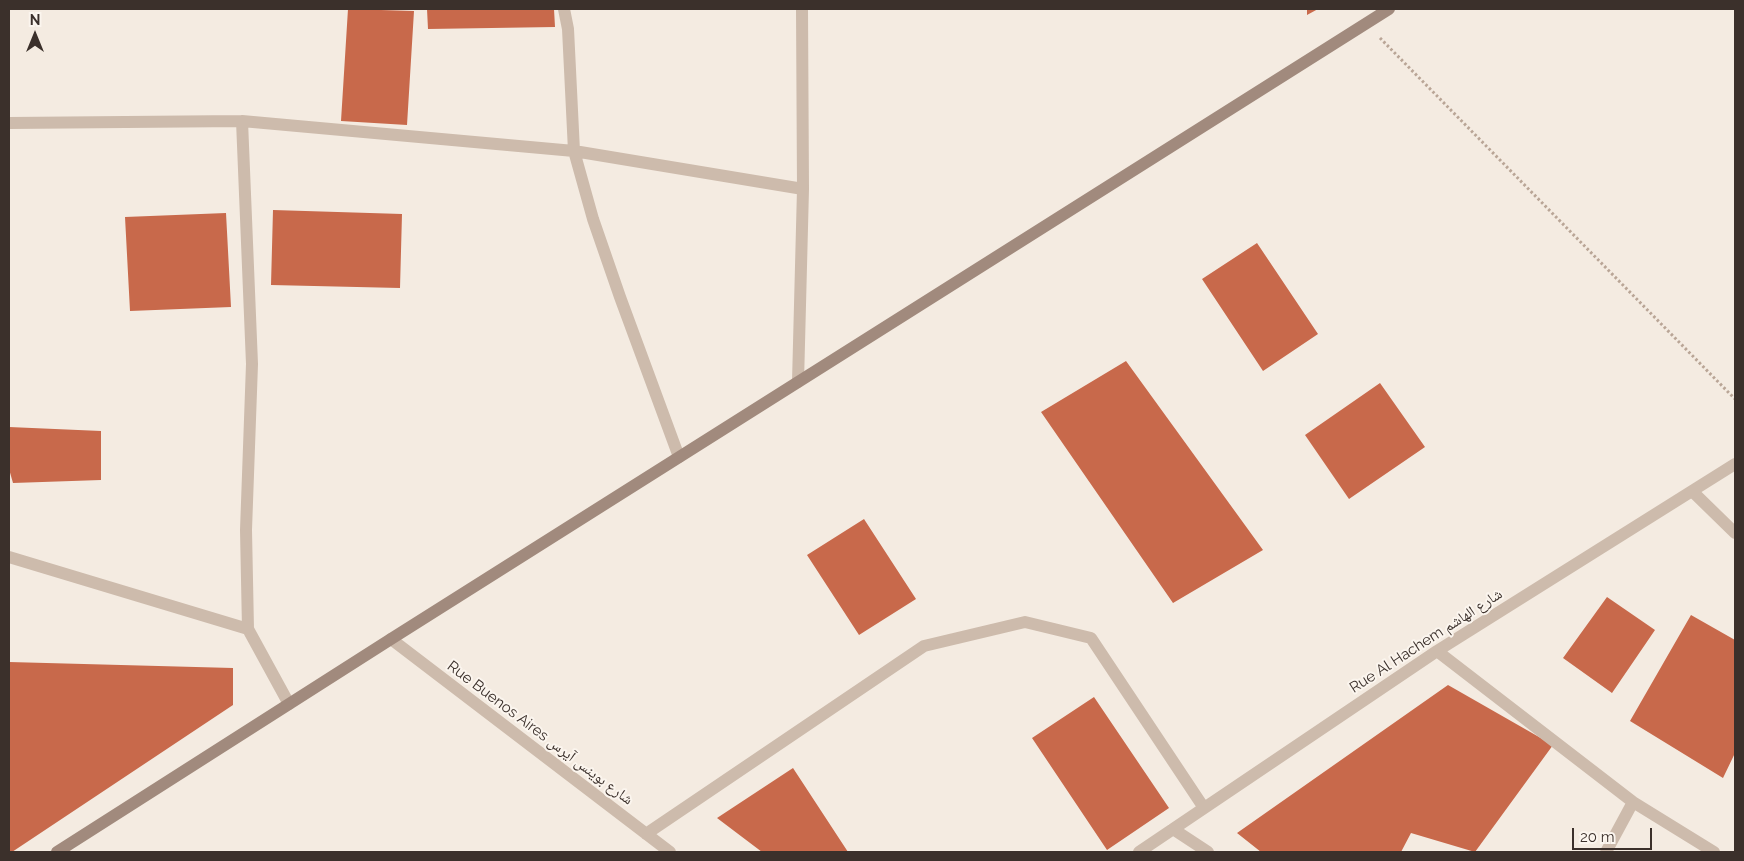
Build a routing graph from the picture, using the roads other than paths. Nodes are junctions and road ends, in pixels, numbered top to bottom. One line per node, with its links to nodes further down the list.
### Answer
1 (564, 9): 6 (street)
2 (802, 9): 7 (street)
3 (1389, 9): 8 (street)
4 (242, 121): 5 (street); 6 (street); 14 (street)
5 (9, 123)
6 (574, 151): 7 (street); 9 (street)
7 (803, 189): 8 (street)
8 (798, 382): 9 (street)
9 (679, 457): 15 (street)
10 (1735, 464): 11 (street, Rue Al Hachem شارع الهاشم)
11 (1692, 491): 12 (street); 16 (street, Rue Al Hachem شارع الهاشم)
12 (1735, 533)
13 (9, 557): 14 (street)
14 (248, 629): 17 (street)
15 (391, 639): 17 (street); 21 (street, Rue Buenos Aires شارع بوينس آيرس)
16 (1437, 651): 18 (street); 19 (street, Rue Al Hachem شارع الهاشم)
17 (289, 704): 22 (street)
18 (1633, 802): 26 (street); 27 (street)
19 (1204, 808): 20 (street, Rue Al Hachem شارع الهاشم); 21 (street)
20 (1173, 829): 24 (street, Rue Al Hachem شارع الهاشم); 25 (street)
21 (646, 834): 23 (street, Rue Buenos Aires شارع بوينس آيرس)
22 (57, 852)
23 (670, 852)
24 (1139, 852)
25 (1208, 852)
26 (1606, 852)
27 (1714, 852)

